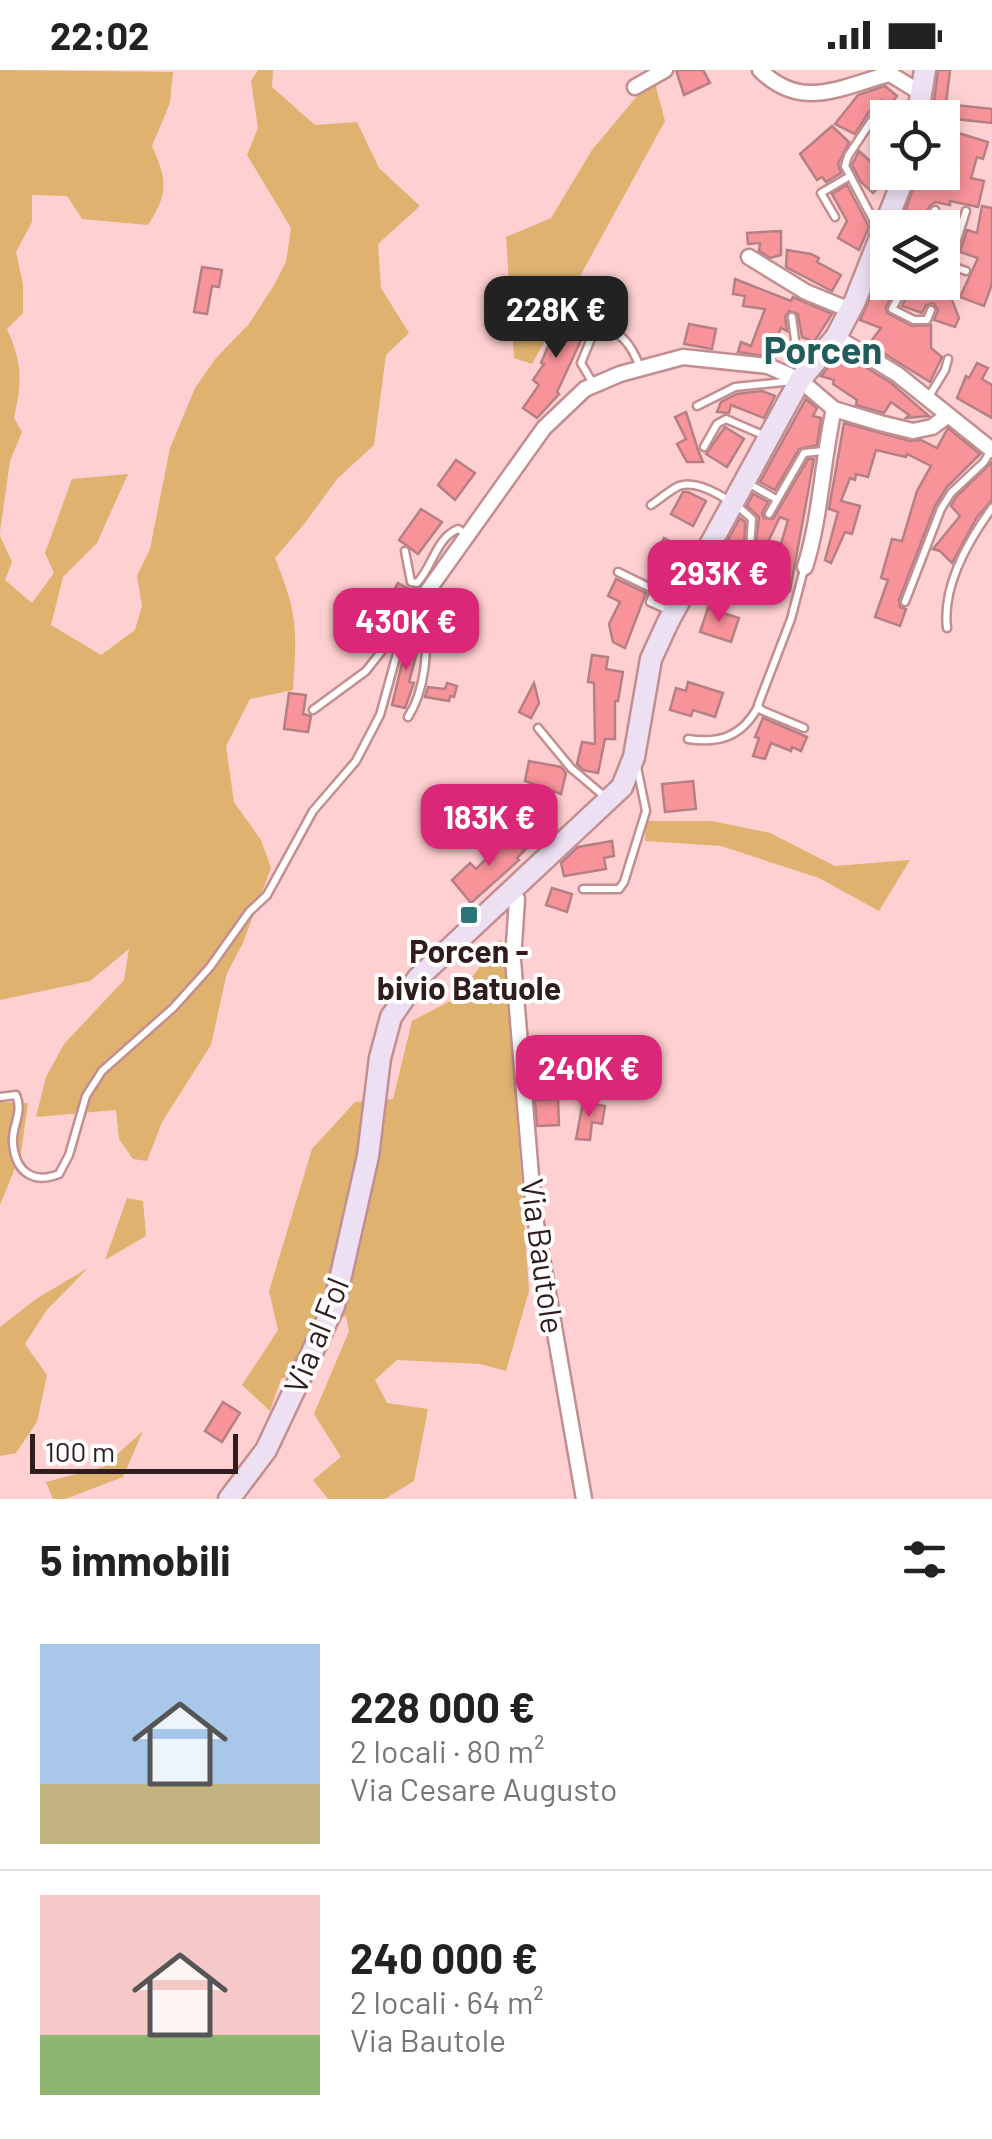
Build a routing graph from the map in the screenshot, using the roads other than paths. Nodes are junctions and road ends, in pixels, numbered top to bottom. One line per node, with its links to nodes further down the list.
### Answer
1 (664, 70): 4 (street)
2 (760, 70): 5 (street)
3 (924, 70): 6 (street)
4 (635, 87)
5 (914, 100)
6 (920, 100)
7 (870, 122): 8 (lane)
8 (850, 176): 10 (lane); 11 (lane)
9 (966, 211): 12 (lane)
10 (835, 217)
11 (870, 223)
12 (960, 227)
13 (750, 258): 18 (street)
14 (870, 267): 18 (street, Via al Fol)
15 (960, 269): 16 (lane)
16 (966, 271)
17 (897, 300): 19 (lane)
18 (850, 310): 21 (street, Via al Fol)
19 (930, 310)
20 (792, 317): 24 (lane)
21 (836, 337): 24 (street, Via al Fol); 26 (street)
22 (948, 359): 26 (lane)
23 (641, 368): 24 (street); 25 (street); 25 (lane)
24 (800, 380): 27 (lane); 28 (street); 30 (street, Via al Fol)
25 (594, 385): 40 (street)
26 (927, 400): 29 (street)
27 (696, 406)
28 (834, 409): 29 (street); 33 (street)
29 (946, 416): 32 (street)
30 (769, 438): 31 (lane); 34 (street, Via al Fol)
31 (704, 446)
32 (992, 449): 46 (lane)
33 (824, 452): 35 (lane); 43 (street)
34 (745, 482): 35 (lane); 37 (street, Via al Fol)
35 (776, 499): 39 (lane)
36 (652, 504): 37 (lane)
37 (733, 504): 41 (lane); 47 (street, Via al Fol)
38 (992, 508): 49 (lane)
39 (769, 514)
40 (467, 535): 42 (lane); 45 (street)
41 (750, 548)
42 (406, 552)
43 (805, 568): 50 (lane)
44 (618, 572): 47 (lane)
45 (428, 592): 48 (street); 52 (lane)
46 (904, 602)
47 (673, 613): 56 (street, Via al Fol)
48 (406, 620): 51 (lane); 60 (lane)
49 (947, 628)
50 (758, 706): 54 (lane); 55 (lane)
51 (313, 710)
52 (408, 717)
53 (538, 728): 57 (lane)
54 (804, 728)
55 (688, 739)
56 (634, 756): 57 (street, Via al Fol); 58 (lane)
57 (608, 800): 59 (street, Via al Fol)
58 (582, 889)
59 (511, 894): 61 (street, Via al Fol); 62 (street, Via Bautole)
60 (0, 1097)
61 (229, 1499)
62 (584, 1499)

